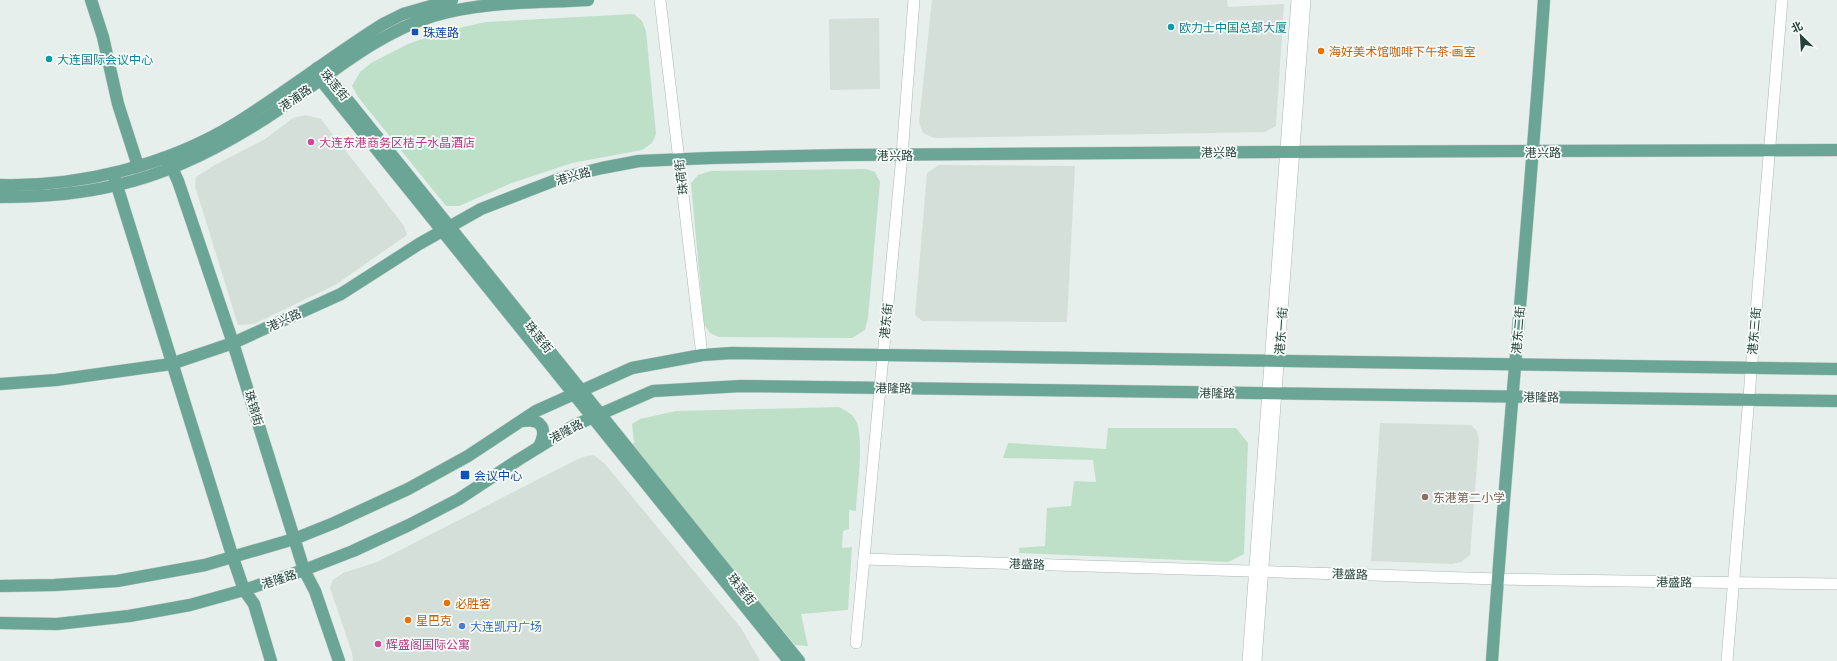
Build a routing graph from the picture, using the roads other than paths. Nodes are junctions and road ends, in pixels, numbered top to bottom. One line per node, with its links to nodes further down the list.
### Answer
1 (90, 0): 20 (main road)
2 (452, 0): 10 (main road, 港浦路)
3 (588, 0): 12 (main road, 港浦路)
4 (660, 0): 19 (street, 珠荷街)
5 (914, 0): 17 (street, 港东街)
6 (1297, 0): 15 (street, 港东一街)
7 (1305, 0): 15 (street, 港东一街)
8 (1544, 0): 16 (main road, 港东二街)
9 (1782, 0): 13 (street, 港东三街)
10 (426, 4): 11 (main road, 港浦路)
11 (317, 68): 12 (main road, 珠莲街); 18 (main road, 港浦路)
12 (324, 78): 21 (main road, 港浦路); 26 (main road, 珠莲街)
13 (1770, 150): 14 (main road, 港兴路); 16 (main road, 港兴路); 33 (street, 港东三街)
14 (1837, 150)
15 (1290, 152): 16 (main road, 港兴路); 17 (main road, 港兴路); 30 (street, 港东一街)
16 (1534, 152): 32 (main road, 港东二街)
17 (902, 155): 19 (main road, 港兴路); 29 (street, 港东街)
18 (163, 158): 20 (main road, 港浦路); 21 (main road, 珠锦街)
19 (678, 160): 26 (main road, 港兴路); 28 (street, 珠荷街)
20 (138, 166): 22 (main road, 港浦路)
21 (172, 168): 24 (main road, 港浦路); 27 (main road, 珠锦街)
22 (113, 173): 23 (main road, 港浦路); 24 (main road)
23 (0, 185)
24 (117, 186): 25 (main road, 港浦路); 31 (main road)
25 (0, 197)
26 (446, 228): 27 (main road, 港兴路); 37 (main road, 珠莲街)
27 (234, 343): 31 (main road, 港兴路); 45 (main road, 珠锦街)
28 (702, 355): 29 (main road); 37 (main road)
29 (882, 355): 30 (main road); 36 (street, 港东街)
30 (1275, 360): 32 (main road); 38 (street, 港东一街)
31 (171, 364): 35 (main road, 港兴路); 46 (main road)
32 (1515, 364): 33 (main road); 39 (main road, 港东二街)
33 (1751, 368): 34 (main road); 40 (street, 港东三街)
34 (1837, 369)
35 (0, 384)
36 (879, 388): 38 (main road, 港隆路); 42 (main road, 港隆路); 47 (street, 港东街)
37 (578, 392): 42 (main road, 珠莲街); 43 (main road)
38 (1272, 393): 39 (main road, 港隆路); 49 (street, 港东一街)
39 (1513, 397): 40 (main road, 港隆路); 50 (main road, 港东二街)
40 (1749, 400): 41 (main road, 港隆路); 51 (street, 港东三街)
41 (1837, 401)
42 (597, 416): 44 (main road, 港隆路); 59 (main road, 珠莲街); 60 (main road, 珠莲街)
43 (522, 421): 44 (main road); 45 (main road)
44 (539, 447): 48 (main road, 港隆路)
45 (294, 539): 46 (main road); 48 (main road, 珠锦街)
46 (233, 558): 53 (main road); 54 (main road)
47 (864, 559): 49 (street, 港盛路); 56 (street, 港东街)
48 (304, 570): 54 (main road, 港隆路); 58 (main road, 珠锦街)
49 (1259, 571): 50 (street, 港盛路); 61 (street, 港东一街); 62 (street, 港东一街)
50 (1498, 579): 51 (street, 港盛路); 63 (main road, 港东二街)
51 (1733, 583): 52 (street, 港盛路); 64 (street, 港东三街)
52 (1837, 584)
53 (0, 586)
54 (244, 590): 55 (main road, 港隆路); 57 (main road)
55 (0, 623)
56 (856, 642)
57 (272, 661)
58 (338, 661)
59 (789, 661)
60 (799, 661)
61 (1248, 661)
62 (1256, 661)
63 (1492, 661)
64 (1727, 661)

